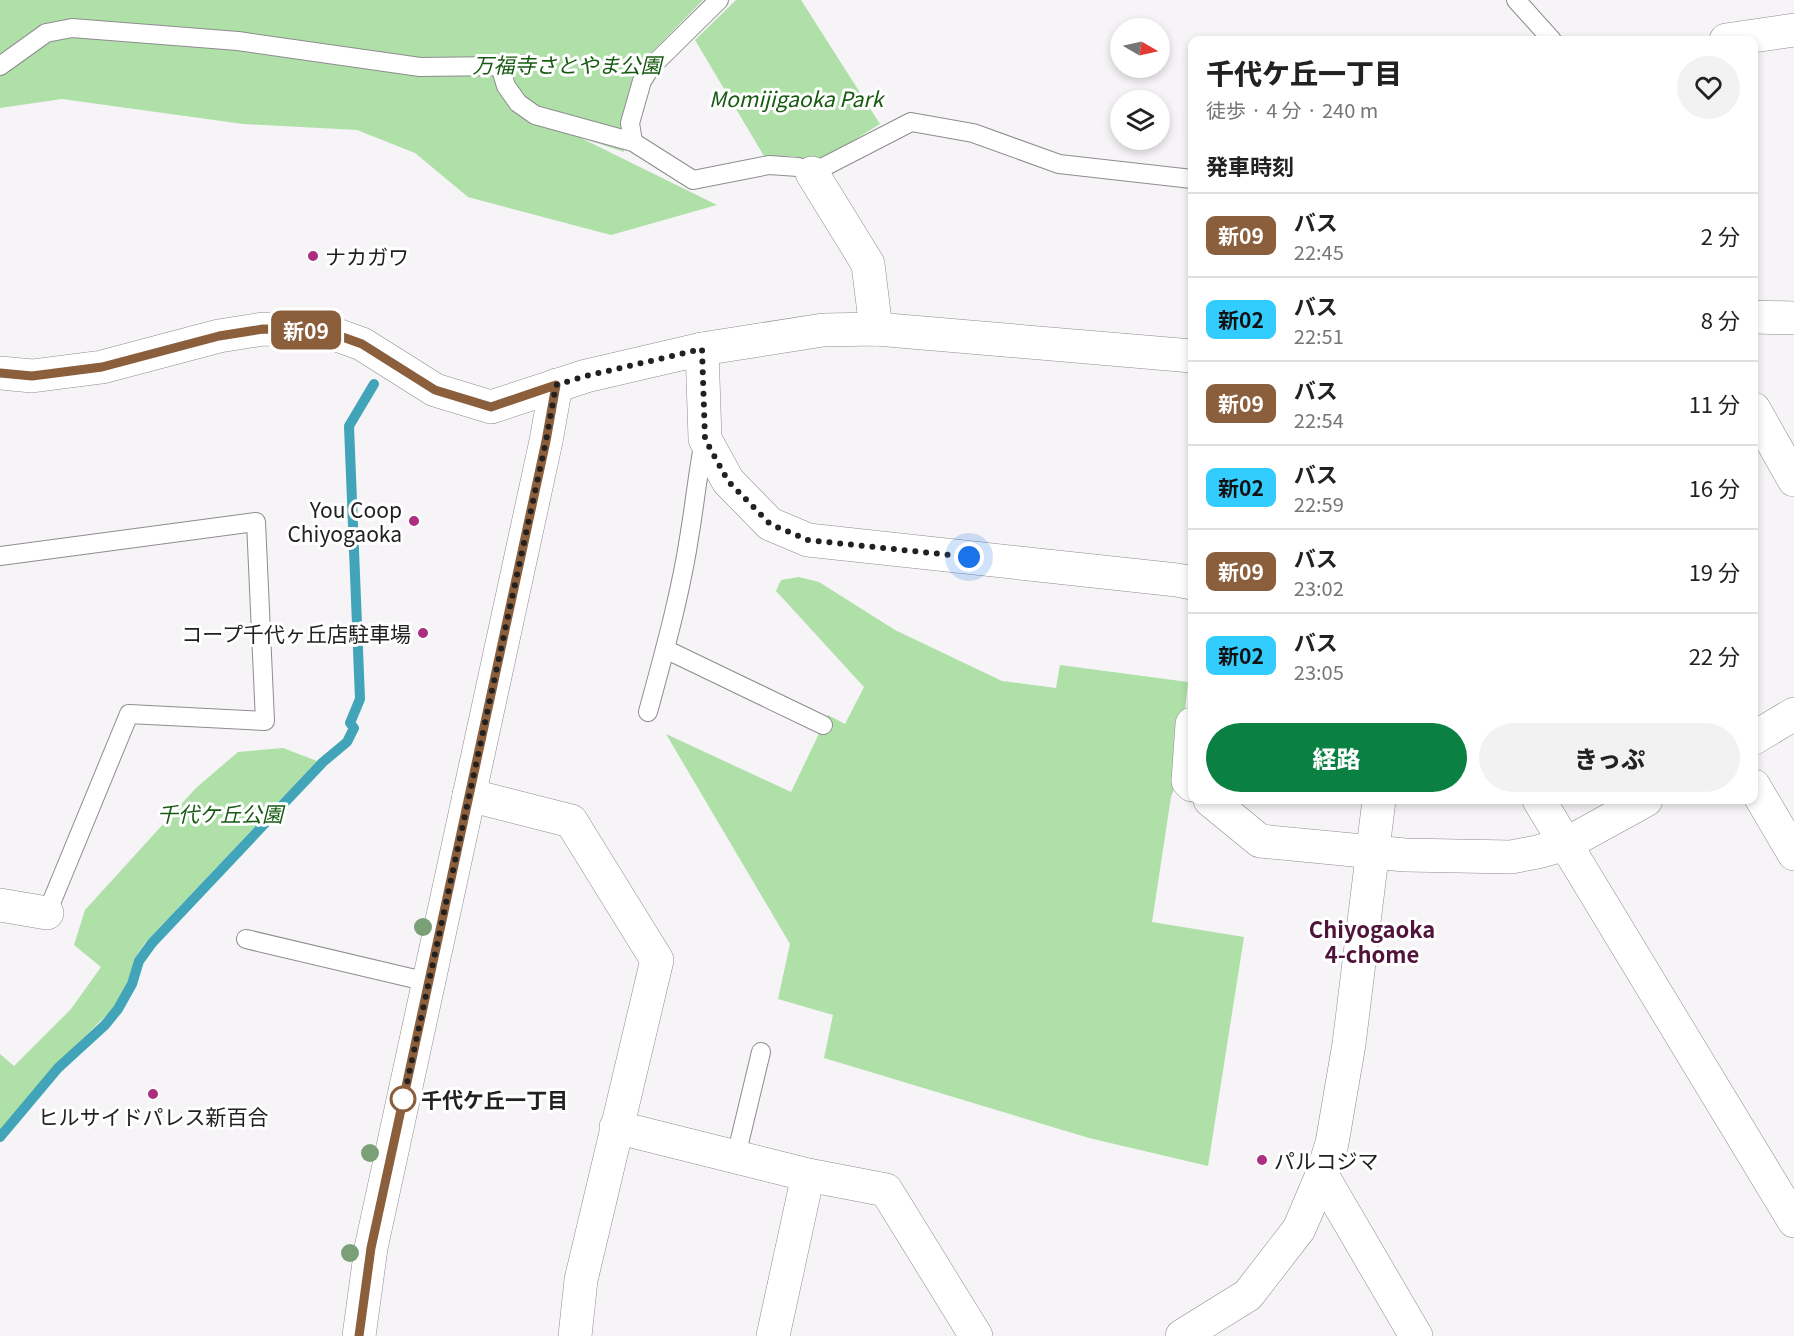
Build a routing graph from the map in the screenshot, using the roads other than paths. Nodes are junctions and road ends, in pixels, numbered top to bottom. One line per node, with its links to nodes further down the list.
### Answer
1 (719, 0): 7 (lane)
2 (1516, 0): 4 (lane)
3 (1794, 30): 5 (street)
4 (1548, 36)
5 (1753, 36)
6 (0, 66): 7 (lane)
7 (633, 142): 8 (lane)
8 (812, 174): 9 (lane); 12 (street)
9 (1188, 179)
10 (1758, 317): 11 (street)
11 (1794, 318)
12 (876, 329): 13 (street); 14 (street)
13 (702, 349): 16 (street); 18 (street)
14 (1188, 356)
15 (0, 373): 16 (street)
16 (556, 385): 28 (street)
17 (1758, 416): 19 (street)
18 (705, 439): 21 (street); 22 (lane)
19 (1794, 480)
20 (0, 556): 37 (lane)
21 (1188, 582)
22 (665, 649): 23 (lane); 25 (lane)
23 (648, 712)
24 (1794, 714): 26 (street)
25 (823, 725)
26 (1758, 736)
27 (1758, 793): 35 (street)
28 (469, 795): 39 (street); 41 (street)
29 (1215, 804): 34 (street)
30 (1379, 804): 34 (street)
31 (1541, 804): 33 (street)
32 (1639, 804): 33 (street)
33 (1566, 844): 34 (street); 45 (street)
34 (1373, 851): 44 (street)
35 (1794, 854)
36 (0, 905): 37 (street)
37 (47, 913)
38 (246, 939): 39 (lane)
39 (428, 982): 47 (street)
40 (761, 1053): 42 (lane)
41 (616, 1127): 42 (street); 48 (street)
42 (736, 1156): 43 (street)
43 (807, 1175): 49 (street); 50 (street)
44 (1322, 1175): 46 (street); 51 (street)
45 (1794, 1221)
46 (1191, 1334)
47 (359, 1336)
48 (575, 1336)
49 (773, 1336)
50 (976, 1336)
51 (1416, 1336)

